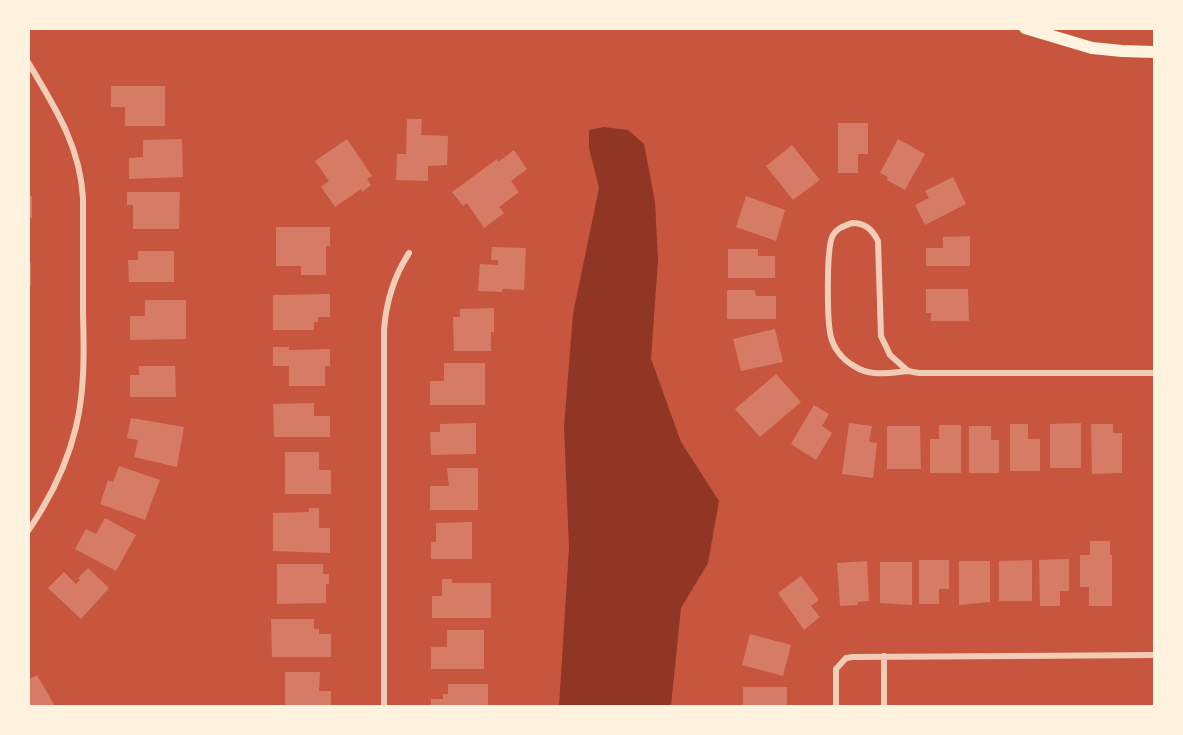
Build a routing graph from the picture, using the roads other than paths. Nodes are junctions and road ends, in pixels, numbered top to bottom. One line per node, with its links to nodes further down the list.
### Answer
1 (1025, 28): 2 (main road)
2 (1155, 52)
3 (28, 62): 7 (street)
4 (409, 253): 10 (street)
5 (908, 371): 5 (street); 6 (street)
6 (1155, 373)
7 (28, 531)
8 (1155, 655): 9 (street)
9 (884, 656): 11 (street); 12 (street)
10 (384, 706)
11 (836, 706)
12 (884, 706)

